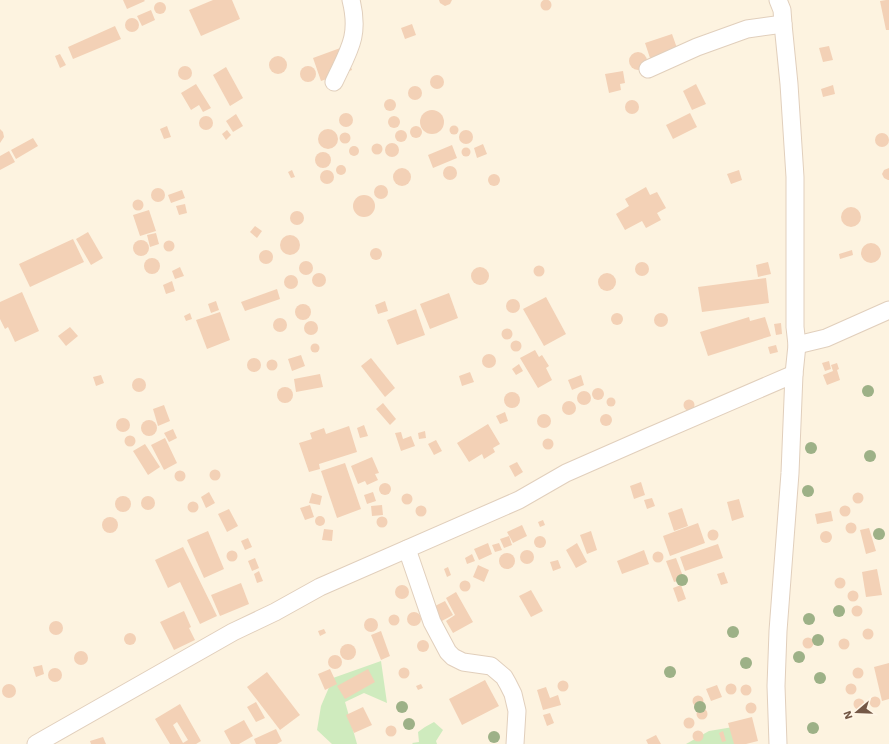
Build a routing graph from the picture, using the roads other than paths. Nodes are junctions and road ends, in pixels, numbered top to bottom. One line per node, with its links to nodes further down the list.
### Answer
1 (351, 0): 5 (street)
2 (778, 0): 3 (street)
3 (784, 24): 4 (street); 7 (street)
4 (648, 69)
5 (334, 82)
6 (889, 310): 7 (street)
7 (797, 345): 8 (street)
8 (794, 374): 9 (street); 12 (street)
9 (407, 549): 10 (street); 11 (street)
10 (36, 744)
11 (515, 744)
12 (778, 744)

